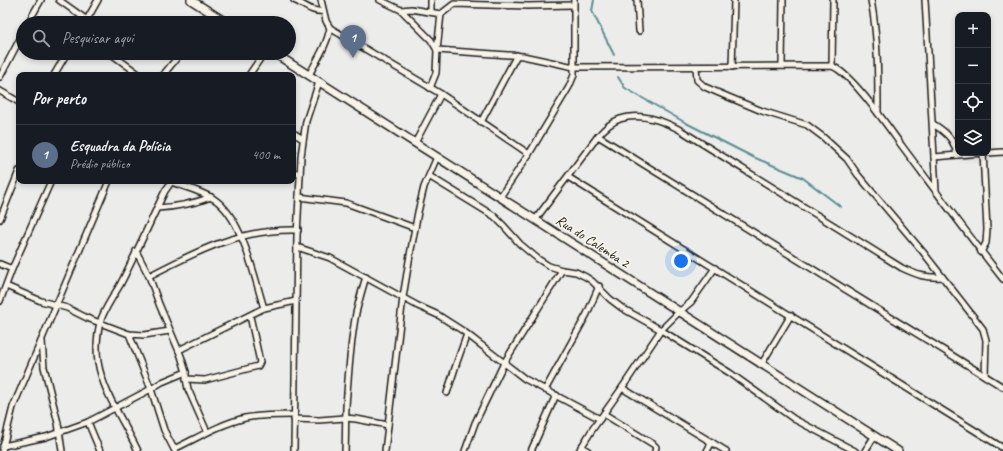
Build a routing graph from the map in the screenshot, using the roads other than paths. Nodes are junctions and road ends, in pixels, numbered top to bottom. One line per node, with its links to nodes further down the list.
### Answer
1 (59, 0): 24 (street)
2 (98, 0): 25 (street)
3 (294, 0): 19 (street)
4 (321, 0): 19 (street)
5 (381, 0): 18 (street)
6 (431, 0): 20 (street)
7 (637, 0): 27 (street)
8 (734, 0): 37 (street)
9 (783, 0): 36 (street)
10 (833, 0): 38 (street)
11 (871, 0): 52 (street)
12 (925, 0): 54 (street)
13 (40, 1): 23 (street)
14 (194, 1): 22 (main road)
15 (482, 2): 17 (street); 21 (street)
16 (573, 2): 17 (street); 40 (street)
17 (528, 3)
18 (401, 10): 20 (street); 29 (street)
19 (323, 11): 26 (street)
20 (431, 12): 21 (street)
21 (441, 14): 29 (street)
22 (214, 15)
23 (32, 16)
24 (80, 16)
25 (89, 16)
26 (330, 28): 45 (street); 48 (street)
27 (639, 31)
28 (16, 46): 46 (street)
29 (437, 50): 30 (street); 48 (street)
30 (517, 55): 40 (street); 53 (street)
31 (63, 60): 41 (street)
32 (120, 60): 42 (street)
33 (176, 60): 43 (street)
34 (259, 60): 44 (street)
35 (285, 60): 45 (main road, Rua do Calemba 2)
36 (782, 65): 37 (street); 38 (street)
37 (732, 66): 39 (street)
38 (832, 66): 52 (street)
39 (696, 67): 40 (street); 95 (street)
40 (574, 68): 62 (street)
41 (56, 72)
42 (136, 72)
43 (166, 72)
44 (251, 72)
45 (308, 75): 47 (main road, Rua do Calemba 2)
46 (0, 77)
47 (320, 82): 57 (street); 58 (main road, Rua do Calemba 2)
48 (430, 88): 50 (street)
49 (0, 91): 51 (street)
50 (441, 94): 53 (street); 58 (street)
51 (16, 100)
52 (878, 113): 76 (street)
53 (481, 122): 62 (street)
54 (933, 124): 59 (street); 66 (street)
55 (296, 135): 57 (street)
56 (598, 136): 70 (street); 95 (street); 117 (street)
57 (303, 139): 68 (street)
58 (415, 143): 65 (main road, Rua do Calemba 2)
59 (955, 146)
60 (1003, 152): 61 (street)
61 (991, 153)
62 (529, 154): 79 (street)
63 (955, 155): 66 (street)
64 (982, 156): 88 (street)
65 (437, 157): 69 (street); 79 (main road, Rua do Calemba 2)
66 (934, 157): 76 (street)
67 (296, 173): 68 (street)
68 (300, 174): 78 (street)
69 (429, 176): 83 (street); 92 (street)
70 (568, 177): 82 (street); 90 (street)
71 (16, 179): 81 (street)
72 (50, 184): 91 (street)
73 (108, 184): 102 (street)
74 (171, 184): 80 (street)
75 (177, 184): 77 (street)
76 (936, 192): 88 (street)
77 (211, 197): 80 (street); 85 (street)
78 (299, 197): 83 (street); 84 (street)
79 (500, 197): 82 (main road, Rua do Calemba 2)
80 (157, 208): 87 (street)
81 (0, 219)
82 (536, 220): 104 (main road, Rua do Calemba 2)
83 (415, 228): 99 (street)
84 (298, 230): 85 (street); 86 (street)
85 (242, 237): 93 (street); 103 (street)
86 (297, 247): 94 (street); 101 (street)
87 (136, 251): 93 (street); 107 (street)
88 (981, 252): 96 (street)
89 (0, 264): 91 (street)
90 (715, 268): 104 (street); 105 (street)
91 (12, 269): 97 (street)
92 (562, 270): 98 (street); 114 (street)
93 (149, 276): 109 (street)
94 (366, 277): 99 (street); 128 (street)
95 (942, 277): 117 (street)
96 (1003, 279)
97 (6, 286): 100 (street); 102 (street)
98 (599, 286): 108 (street); 122 (street)
99 (403, 297): 111 (street); 131 (street)
100 (0, 301)
101 (296, 301): 103 (street); 127 (street)
102 (56, 306): 107 (street); 112 (street)
103 (264, 308): 106 (street)
104 (679, 312): 108 (street); 115 (main road, Rua do Calemba 2)
105 (790, 315): 115 (street); 136 (street)
106 (250, 316): 113 (street); 118 (street)
107 (100, 324): 110 (street); 125 (street)
108 (661, 330): 120 (street); 152 (street)
109 (170, 331): 110 (street); 113 (street)
110 (129, 334): 121 (street)
111 (467, 334): 114 (street); 123 (street)
112 (42, 340): 132 (street); 137 (street)
113 (179, 350): 116 (street)
114 (504, 363): 122 (street); 146 (street)
115 (761, 364): 134 (main road, Rua do Calemba 2)
116 (186, 372): 118 (street); 121 (street)
117 (985, 376): 119 (street)
118 (186, 379): 133 (street)
119 (1003, 387)
120 (622, 388): 126 (street); 135 (street)
121 (151, 389): 125 (street); 139 (street)
122 (546, 390): 124 (street)
123 (447, 393)
124 (556, 395): 129 (street); 147 (street)
125 (115, 408): 130 (street); 142 (street)
126 (604, 414): 129 (street); 149 (street)
127 (294, 417): 128 (street); 133 (street); 143 (street)
128 (345, 418): 131 (street); 144 (street)
129 (600, 419): 138 (street)
130 (88, 422): 132 (street); 141 (street)
131 (388, 425): 145 (street)
132 (60, 432): 137 (street); 140 (street)
133 (208, 432): 139 (street)
134 (874, 437): 153 (street); 154 (main road, Rua do Calemba 2)
135 (712, 442): 150 (street); 151 (street)
136 (1003, 448)
137 (3, 449)
138 (580, 449): 148 (street)
139 (174, 450)
140 (62, 451)
141 (100, 451)
142 (138, 451)
143 (294, 451)
144 (345, 451)
145 (385, 451)
146 (465, 451)
147 (531, 451)
148 (588, 451)
149 (655, 451)
150 (707, 451)
151 (726, 451)
152 (855, 451)
153 (865, 451)
154 (898, 451)

